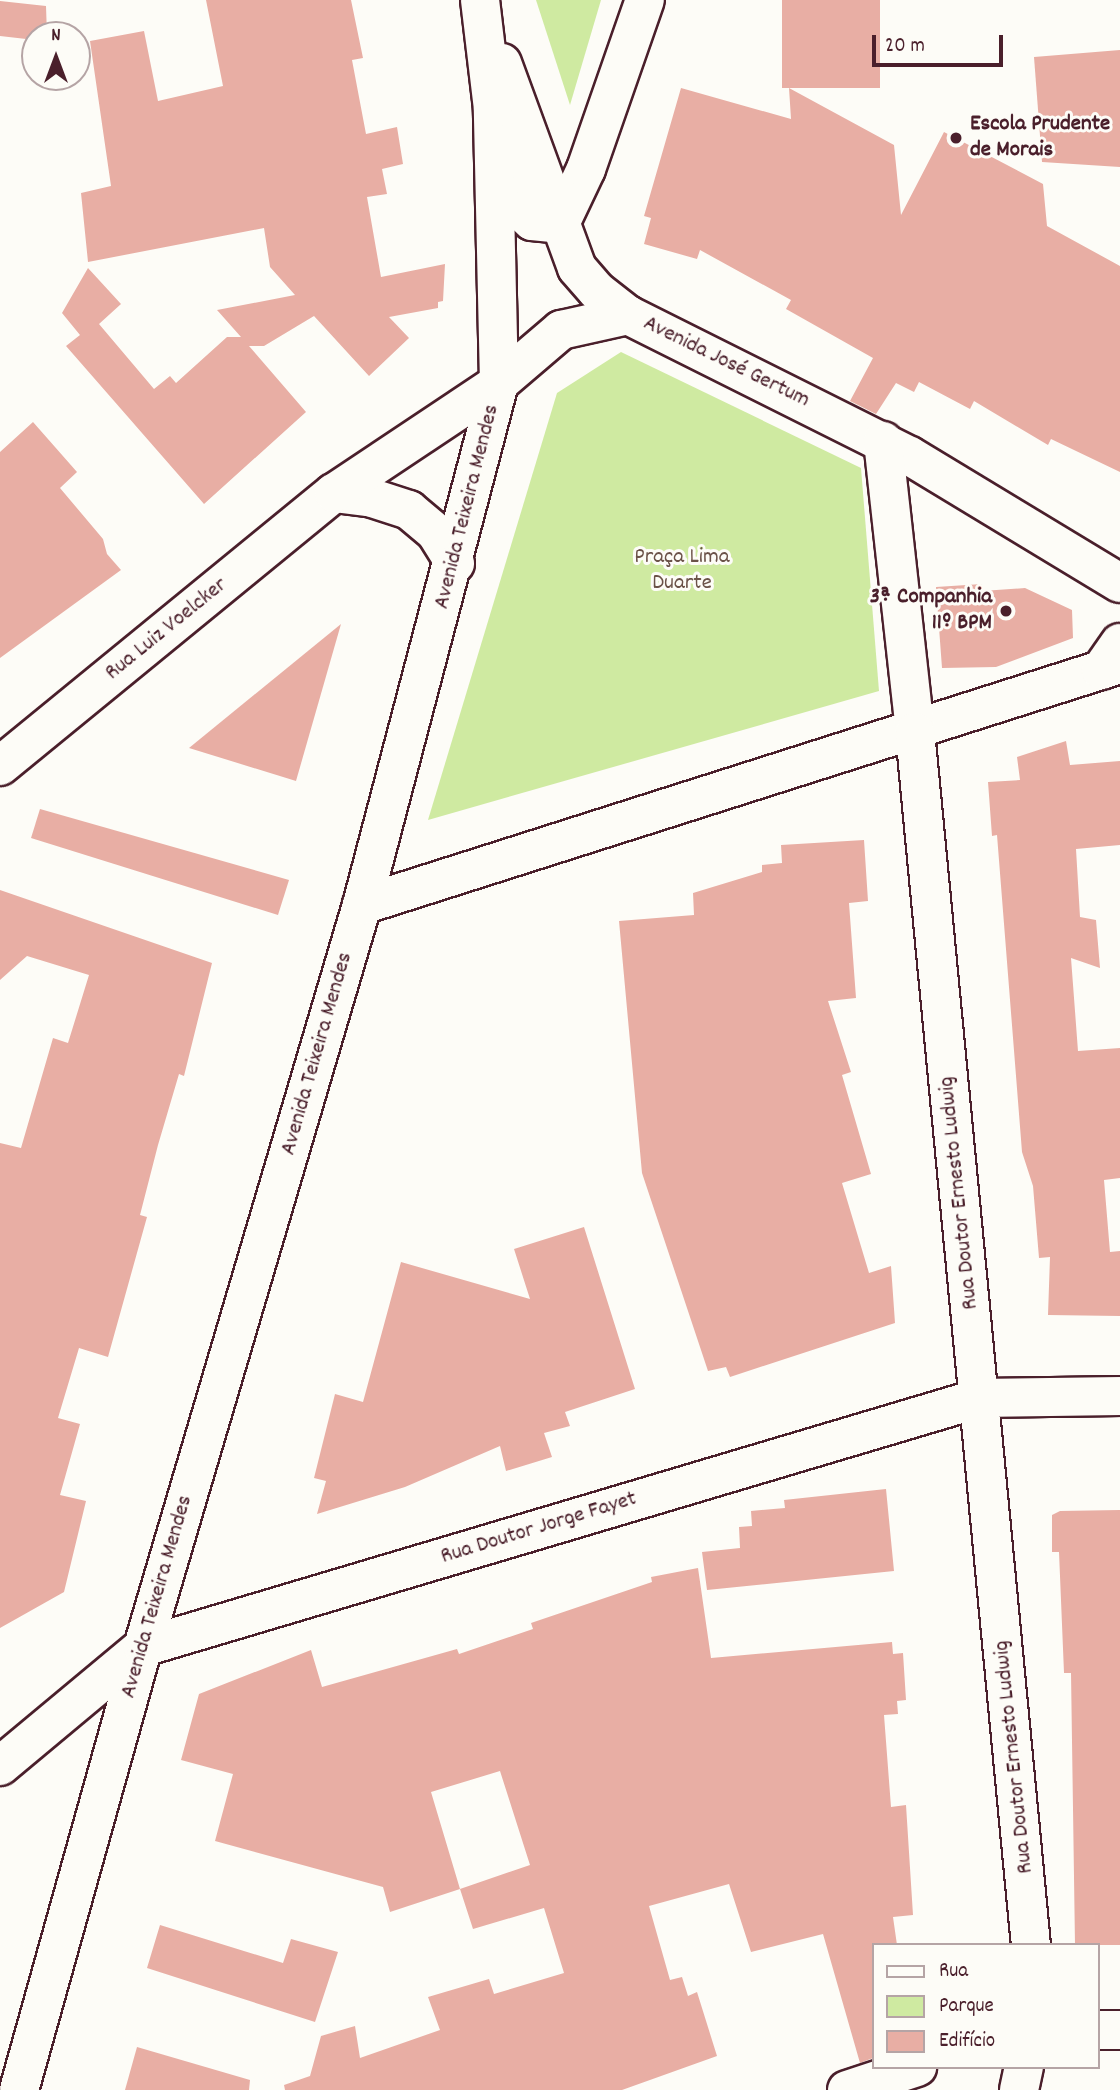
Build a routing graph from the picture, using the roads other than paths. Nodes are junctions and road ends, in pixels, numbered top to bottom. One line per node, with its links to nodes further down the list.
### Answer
1 (645, 0): 4 (street)
2 (482, 6): 3 (street, Avenida Teixeira Mendes); 4 (street, Avenida José Gertum)
3 (493, 109): 4 (street); 6 (street, Avenida Teixeira Mendes)
4 (560, 224): 5 (street, Avenida José Gertum)
5 (628, 315): 6 (street, Rua Luiz Voelcker); 7 (street, Avenida José Gertum)
6 (499, 383): 8 (street, Rua Luiz Voelcker); 9 (street, Avenida Teixeira Mendes)
7 (883, 442): 10 (street, Avenida José Gertum); 12 (street, Rua Doutor Ernesto Ludwig)
8 (334, 493): 9 (street); 13 (street, Rua Luiz Voelcker)
9 (455, 564): 14 (street, Avenida Teixeira Mendes)
10 (1120, 584)
11 (1114, 659): 12 (street)
12 (915, 732): 14 (street); 16 (street, Rua Doutor Ernesto Ludwig)
13 (0, 766)
14 (362, 905): 17 (street, Avenida Teixeira Mendes)
15 (1120, 1395): 16 (street, Rua Doutor Jorge Fayet)
16 (980, 1398): 17 (street, Rua Doutor Jorge Fayet); 19 (street, Rua Doutor Ernesto Ludwig)
17 (143, 1647): 18 (street, Rua Doutor Jorge Fayet); 24 (street, Avenida Teixeira Mendes)
18 (0, 1766)
19 (1031, 1943)
20 (1099, 2030): 21 (street)
21 (1120, 2030)
22 (911, 2069): 25 (street)
23 (1024, 2069): 26 (street)
24 (19, 2090)
25 (847, 2090)
26 (1019, 2090)

